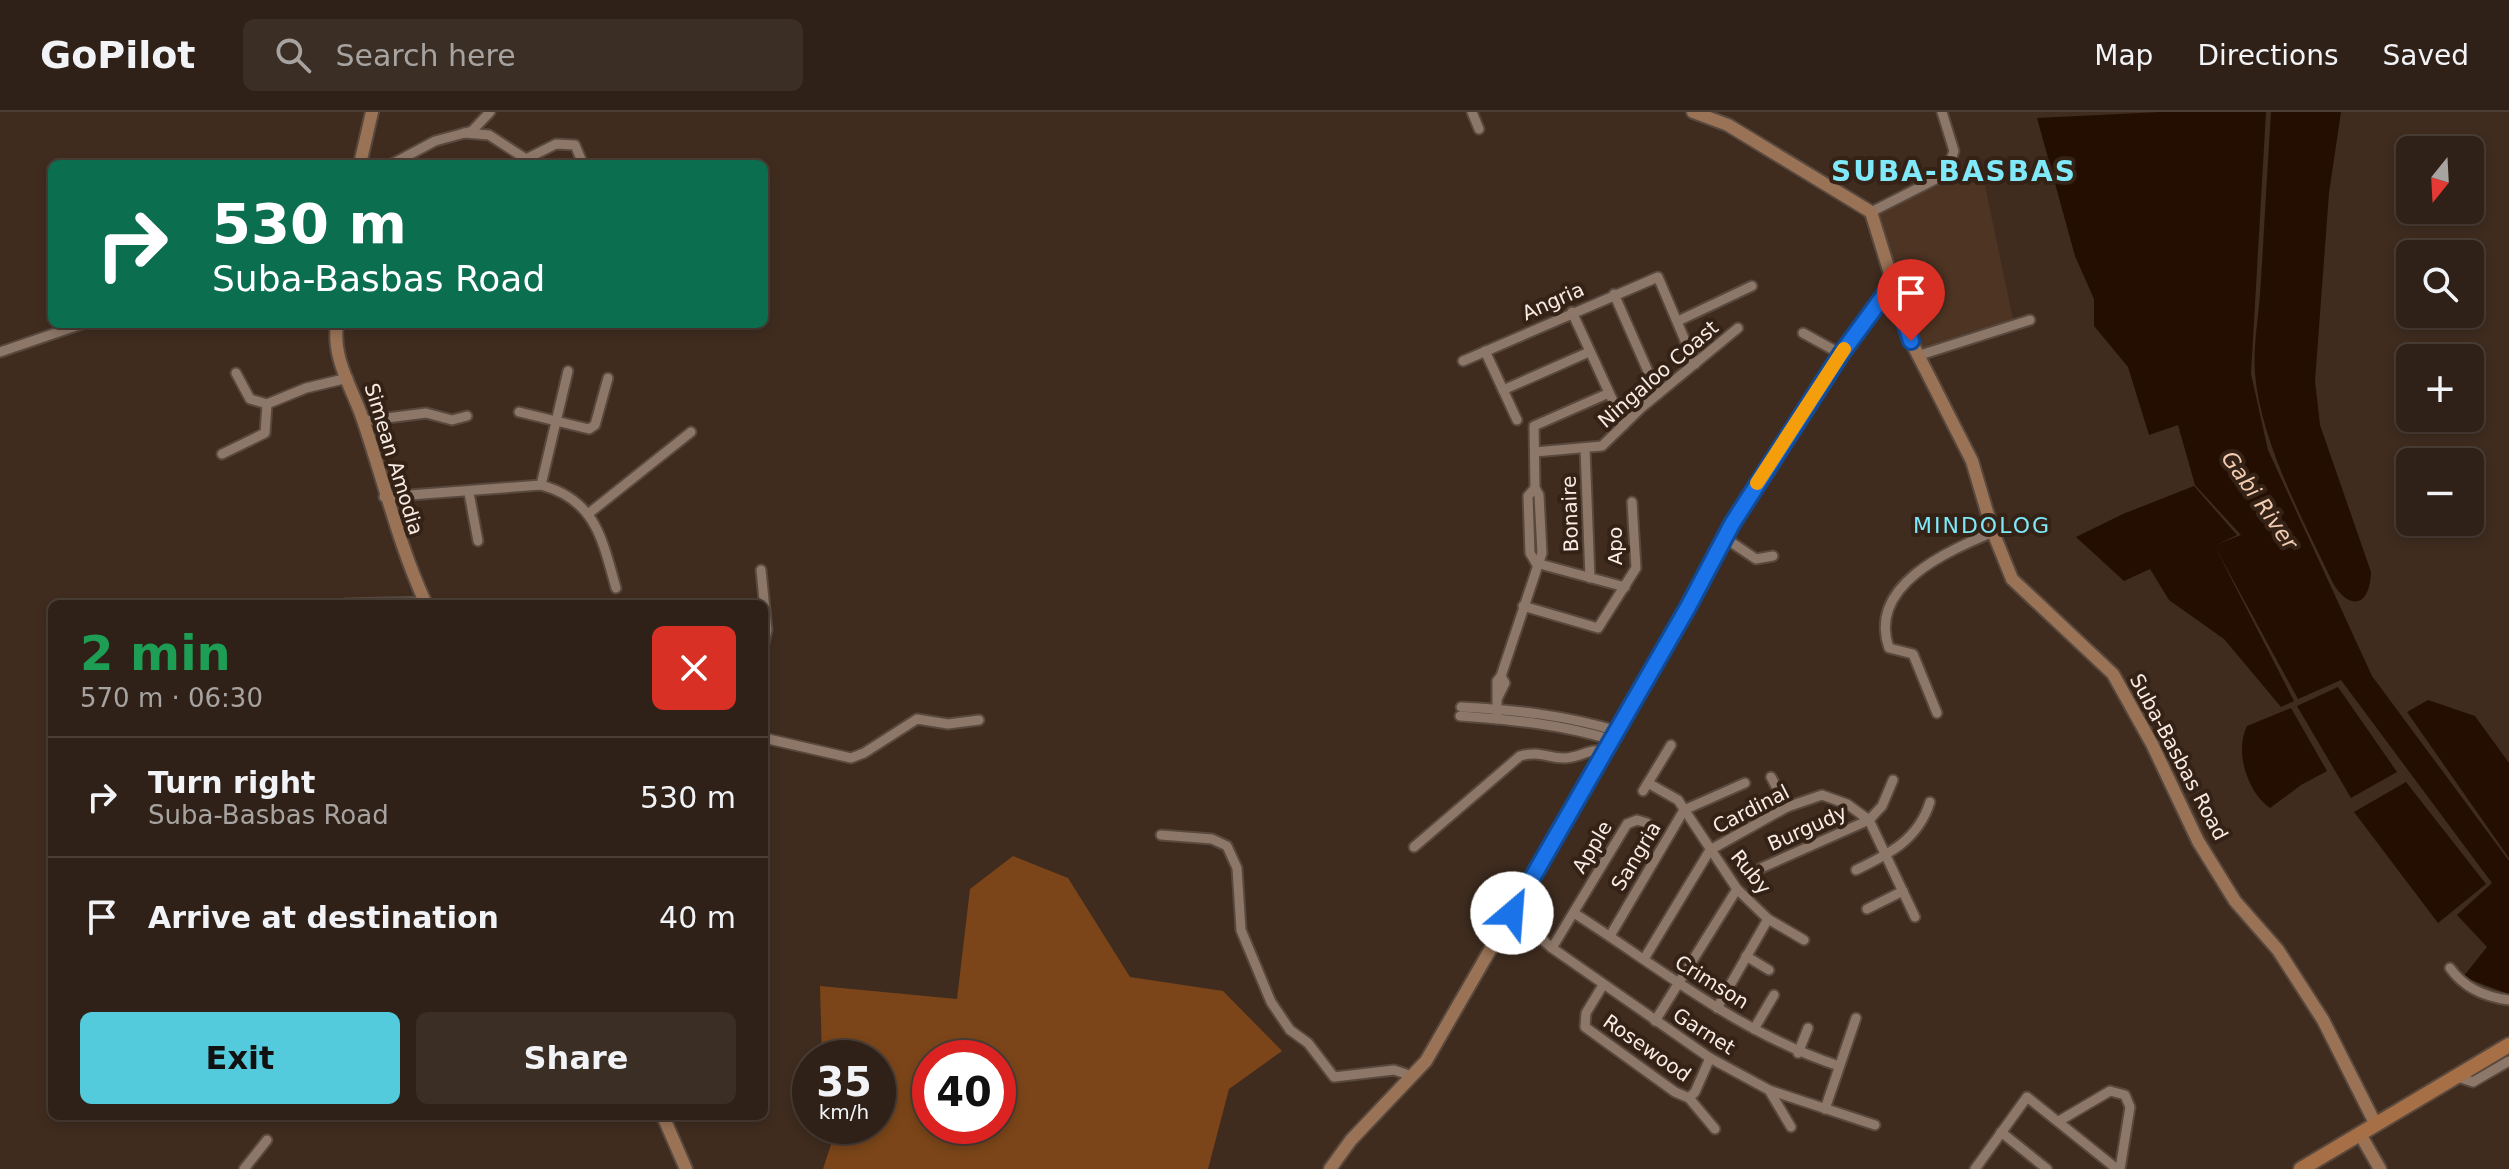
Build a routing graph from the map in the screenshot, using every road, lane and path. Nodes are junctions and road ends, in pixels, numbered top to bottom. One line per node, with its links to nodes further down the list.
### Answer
1 (372, 112): 8 (street)
2 (490, 112): 7 (street)
3 (1472, 112): 6 (street)
4 (1693, 112): 11 (street)
5 (1942, 112): 11 (street)
6 (1479, 129)
7 (464, 133): 9 (street); 10 (street)
8 (361, 160)
9 (399, 160)
10 (581, 160)
11 (1871, 212): 12 (street, Suba-Basbas Road)
12 (1893, 283): 25 (street); 26 (street, Suba-Basbas Road)
13 (1752, 286): 17 (street)
14 (1614, 294): 15 (street, Angria); 17 (street, Angria); 35 (street)
15 (1572, 312): 22 (street, Angria); 24 (street)
16 (2030, 320): 26 (street)
17 (1678, 321): 28 (street)
18 (70, 328): 23 (street)
19 (337, 328): 31 (street, Simean Amodia)
20 (1738, 328): 28 (street, Ningaloo Coast)
21 (1803, 333): 25 (street)
22 (1485, 351): 27 (street, Angria); 33 (street)
23 (0, 352)
24 (1589, 352): 33 (street); 34 (street)
25 (1841, 354): 53 (street)
26 (1917, 356): 52 (street, Suba-Basbas Road)
27 (1463, 361)
28 (1695, 364): 35 (street, Ningaloo Coast)
29 (568, 371): 41 (street)
30 (236, 373): 36 (street)
31 (348, 378): 36 (street); 40 (street, Simean Amodia)
32 (608, 378): 41 (street)
33 (1503, 390): 39 (street)
34 (1609, 393): 42 (street); 45 (street)
35 (1658, 394): 42 (street, Ningaloo Coast)
36 (267, 404): 46 (street)
37 (519, 412): 41 (street)
38 (467, 416): 40 (street)
39 (1517, 420)
40 (363, 421): 49 (street, Simean Amodia)
41 (554, 421): 47 (street)
42 (1624, 425): 44 (street, Ningaloo Coast)
43 (691, 432): 51 (street)
44 (1585, 448): 45 (street); 58 (street, Bonaire)
45 (1535, 452): 56 (street)
46 (222, 454)
47 (541, 485): 48 (street); 51 (street)
48 (469, 493): 49 (street); 54 (street)
49 (384, 497): 61 (street, Simean Amodia)
50 (1632, 502): 59 (street, Apo)
51 (588, 514): 60 (street)
52 (1993, 532): 65 (street); 121 (street, Suba-Basbas Road)
53 (1725, 538): 55 (street); 69 (street)
54 (478, 541)
55 (1773, 556)
56 (1536, 563): 58 (street); 63 (street)
57 (761, 570): 62 (street)
58 (1590, 578): 59 (street)
59 (1625, 587): 63 (street, Apo)
60 (616, 588)
61 (425, 600)
62 (764, 600)
63 (1523, 606): 66 (street)
64 (1461, 712): 66 (street)
65 (1937, 713)
66 (1497, 714): 69 (street)
67 (979, 720): 68 (street)
68 (768, 739)
69 (1611, 741): 80 (street); 89 (street)
70 (1671, 745): 76 (street, Ruby)
71 (1771, 777): 75 (street)
72 (1893, 780): 77 (street, Burgudy)
73 (1745, 783): 76 (street, Sangria)
74 (1930, 802): 82 (street)
75 (1787, 807): 77 (street, Cardinal); 81 (street, Cardinal)
76 (1684, 810): 81 (street, Ruby); 92 (street, Sangria)
77 (1869, 820): 82 (street); 83 (street, Burgudy)
78 (1647, 823): 88 (street, Apple)
79 (1161, 835): 113 (street)
80 (1414, 847)
81 (1710, 850): 85 (street, Ruby); 96 (street, Cardinal)
82 (1888, 855): 84 (street); 86 (street)
83 (1761, 868)
84 (1856, 870)
85 (1737, 889): 91 (street, Ruby); 99 (street)
86 (1903, 891): 87 (street); 90 (street)
87 (1867, 909)
88 (1574, 913): 92 (street, Crimson); 94 (street, Apple)
89 (1510, 917): 94 (street, Garnet); 113 (street)
90 (1915, 917)
91 (1768, 919): 93 (street, Ruby); 95 (street)
92 (1610, 936): 96 (street, Crimson)
93 (1804, 940)
94 (1552, 948): 100 (street, Garnet)
95 (1746, 956): 98 (street); 103 (street)
96 (1644, 959): 99 (street, Crimson)
97 (2450, 968): 102 (street)
98 (1769, 970)
99 (1679, 984): 103 (street, Crimson); 105 (street)
100 (1603, 985): 105 (street, Garnet); 116 (street, Rosewood)
101 (1774, 995): 107 (street)
102 (2509, 1000)
103 (1717, 1008): 107 (street, Crimson)
104 (1856, 1018): 112 (street)
105 (1655, 1021): 110 (street, Garnet)
106 (1808, 1028): 109 (street)
107 (1754, 1029): 109 (street, Crimson)
108 (2509, 1045): 114 (main road)
109 (1798, 1053): 112 (street, Crimson)
110 (1710, 1058): 115 (street, Garnet); 116 (street, Rosewood)
111 (2509, 1061): 114 (street)
112 (1839, 1066): 117 (street)
113 (1412, 1076): 129 (street)
114 (2458, 1077): 121 (main road)
115 (1769, 1090): 117 (street, Garnet); 122 (street)
116 (1689, 1098): 123 (street)
117 (1825, 1109): 120 (street, Garnet)
118 (665, 1120): 128 (street)
119 (2059, 1121): 124 (street); 132 (street); 132 (street)
120 (1875, 1125)
121 (2376, 1125): 125 (main road)
122 (1791, 1127)
123 (1715, 1129)
124 (2001, 1132): 130 (street); 131 (street)
125 (2360, 1134): 133 (main road); 134 (street)
126 (267, 1140): 127 (street)
127 (244, 1169)
128 (686, 1169)
129 (1330, 1169)
130 (1975, 1169)
131 (2047, 1169)
132 (2118, 1169)
133 (2301, 1169)
134 (2380, 1169)

